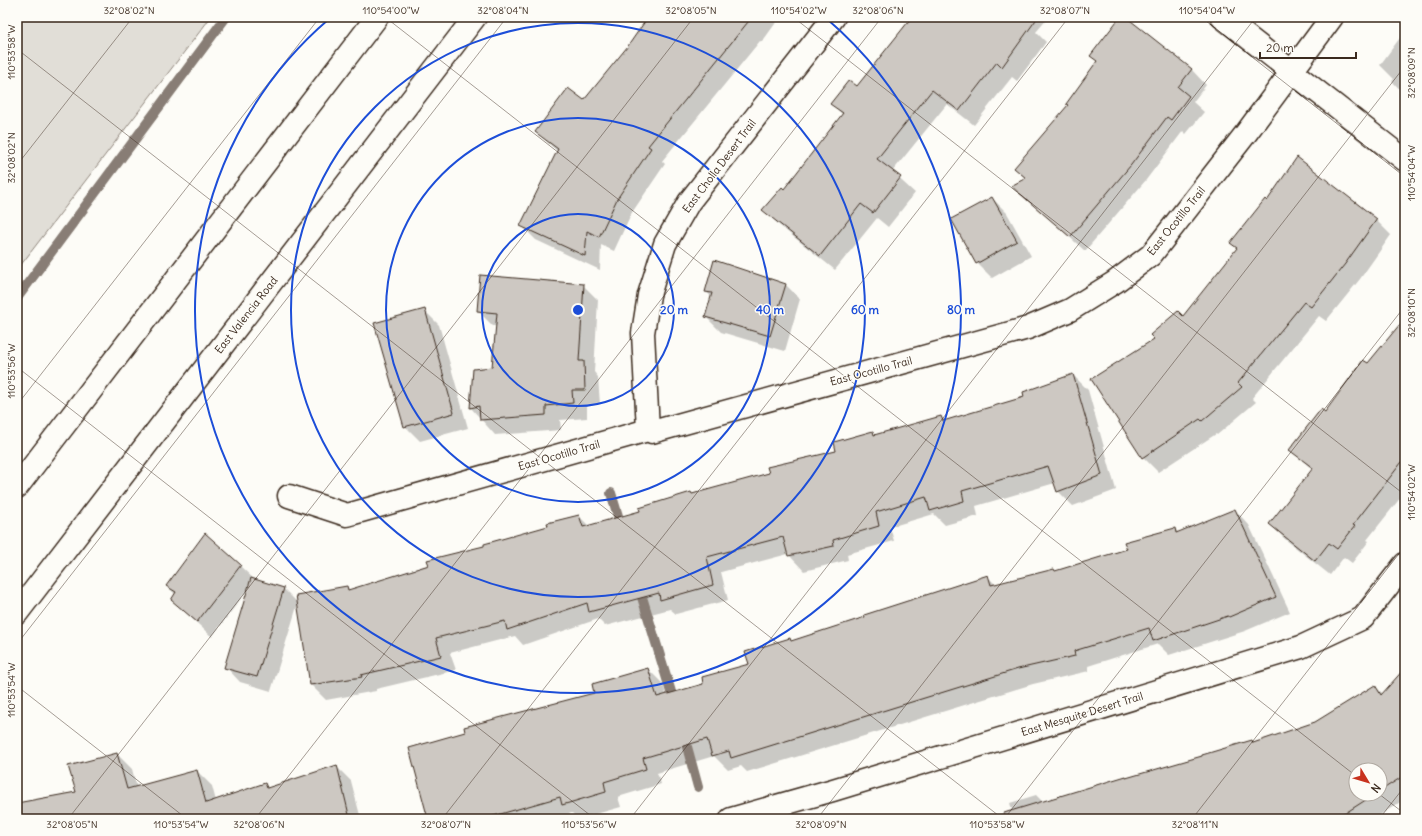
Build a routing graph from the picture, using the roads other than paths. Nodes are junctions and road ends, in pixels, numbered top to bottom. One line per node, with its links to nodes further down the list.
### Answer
1 (377, 17): 9 (street)
2 (475, 17): 12 (street, East Valencia Road)
3 (834, 17): 8 (street, East Cholla Desert Trail)
4 (1222, 17): 6 (street)
5 (1332, 17): 6 (street, East Ocotillo Trail)
6 (1292, 72): 7 (street); 8 (street, East Ocotillo Trail)
7 (1405, 160)
8 (648, 430): 10 (street, East Ocotillo Trail)
9 (17, 487)
10 (289, 496)
11 (1405, 564): 13 (street, East Mesquite Desert Trail)
12 (17, 613)
13 (731, 819)

